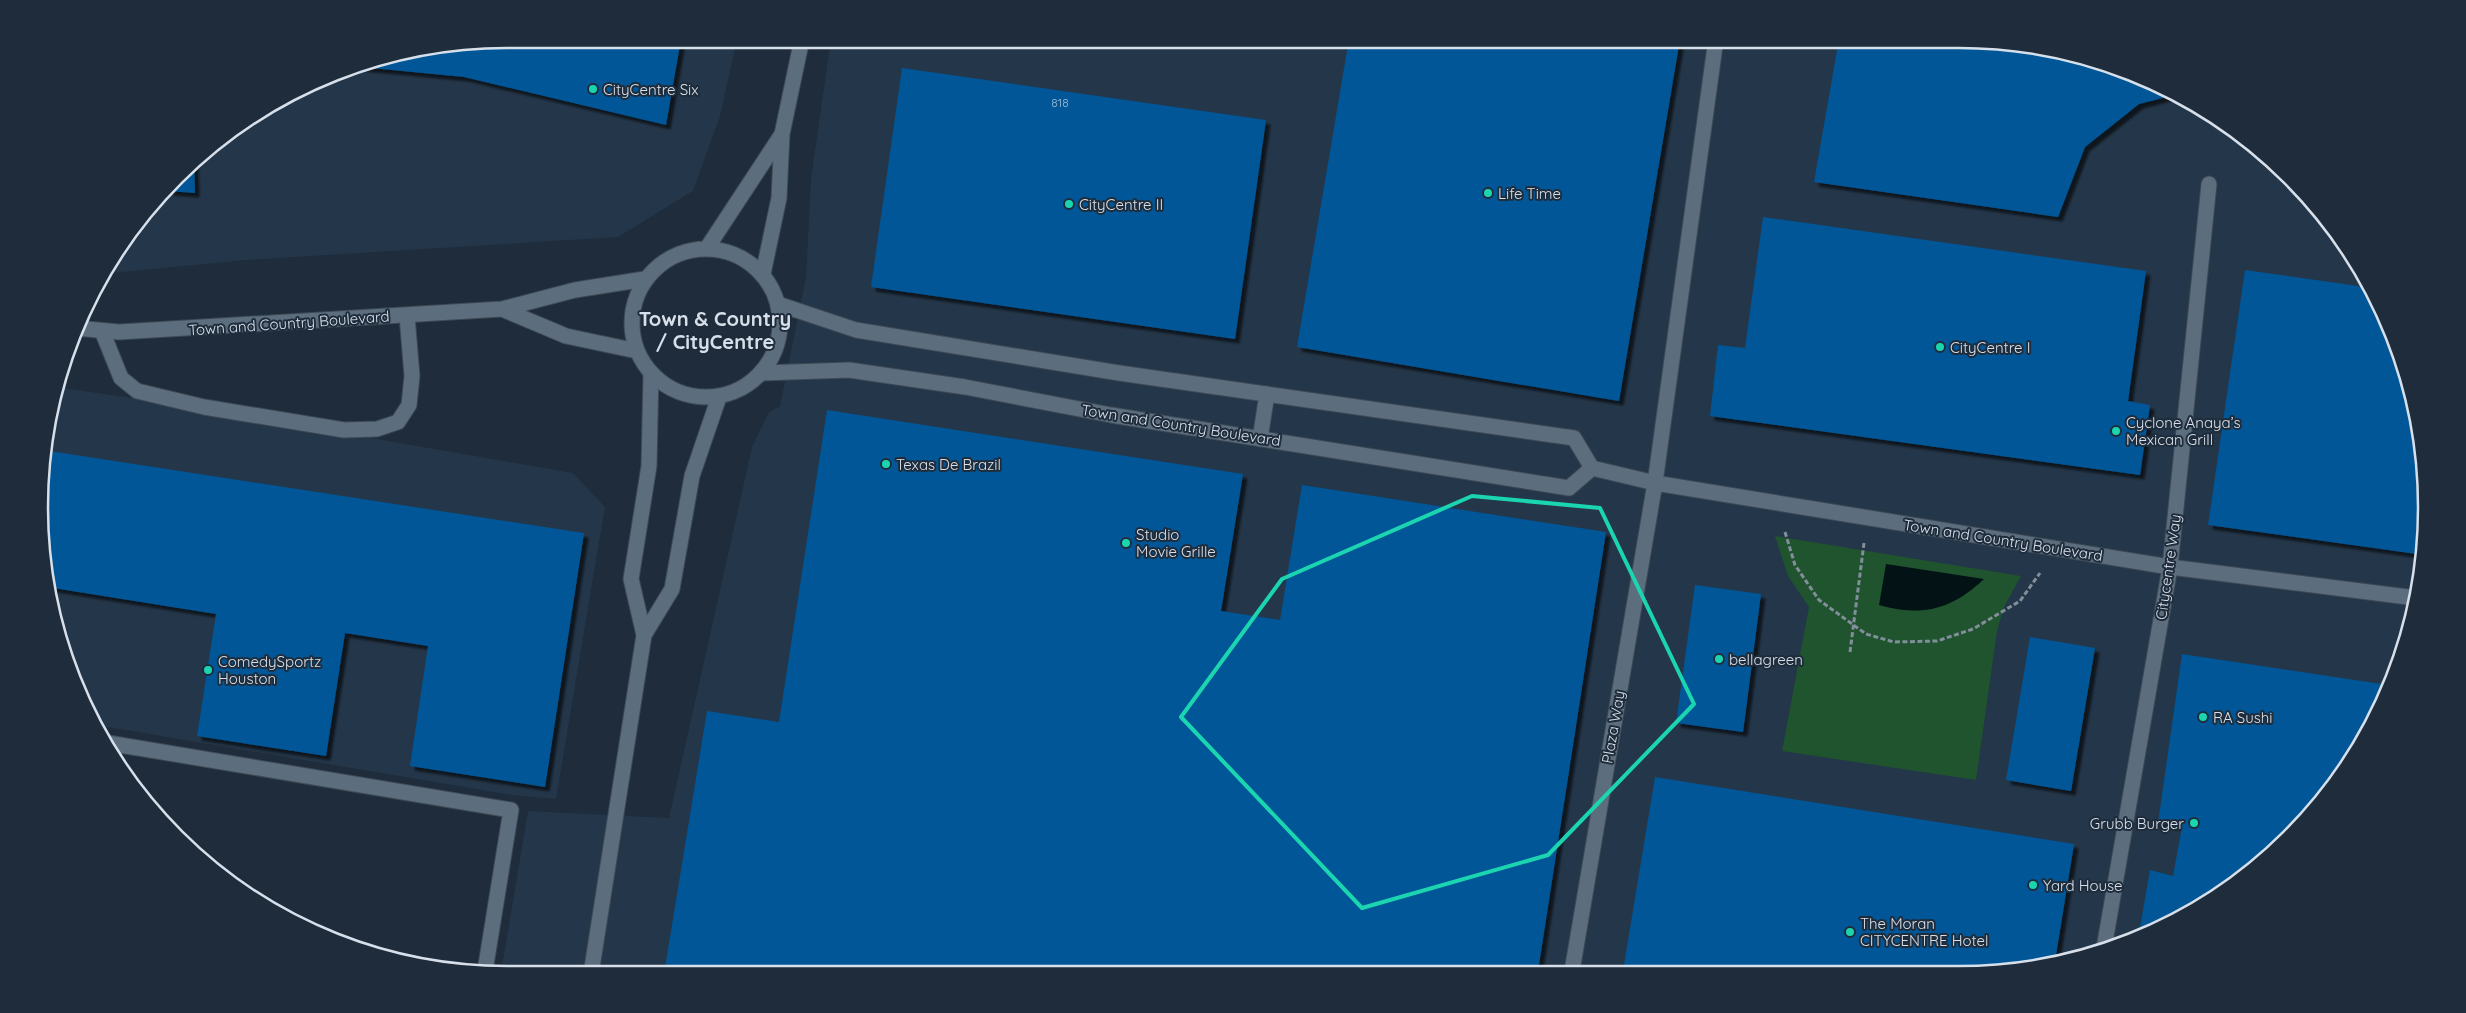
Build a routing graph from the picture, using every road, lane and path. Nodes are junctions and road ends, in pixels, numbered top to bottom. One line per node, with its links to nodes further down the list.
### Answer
1 (800, 48): 3 (street)
2 (1715, 48): 20 (street, Plaza Way)
3 (782, 134): 5 (street); 6 (street)
4 (2209, 184): 24 (street, Citycentre Way)
5 (707, 248): 6 (street); 7 (street)
6 (763, 274): 8 (street)
7 (646, 279): 9 (street, Town and Country Boulevard); 13 (street)
8 (778, 304): 15 (street); 16 (street)
9 (502, 309): 10 (street, Town and Country Boulevard); 13 (street, Town and Country Boulevard)
10 (407, 316): 12 (street, Town and Country Boulevard); 12 (street)
11 (83, 329): 12 (street, Town and Country Boulevard)
12 (102, 331)
13 (637, 351): 14 (street)
14 (651, 373): 17 (street); 27 (street)
15 (762, 373): 17 (street); 18 (street, Town and Country Boulevard)
16 (1267, 394): 18 (street); 19 (street)
17 (719, 397): 27 (street)
18 (1260, 439): 19 (street, Town and Country Boulevard)
19 (1592, 468): 20 (street, Town and Country Boulevard)
20 (1655, 483): 21 (street, Town and Country Boulevard); 33 (street, Plaza Way)
21 (1868, 518): 24 (street, Town and Country Boulevard); 26 (path)
22 (1784, 526): 26 (path)
23 (2045, 566): 26 (path)
24 (2170, 568): 25 (street, Town and Country Boulevard); 30 (street, Citycentre Way)
25 (2410, 597)
26 (1853, 626): 28 (path)
27 (644, 635): 32 (street)
28 (1850, 652)
29 (114, 744): 31 (street)
30 (2105, 942)
31 (486, 965)
32 (592, 966)
33 (1573, 966)

